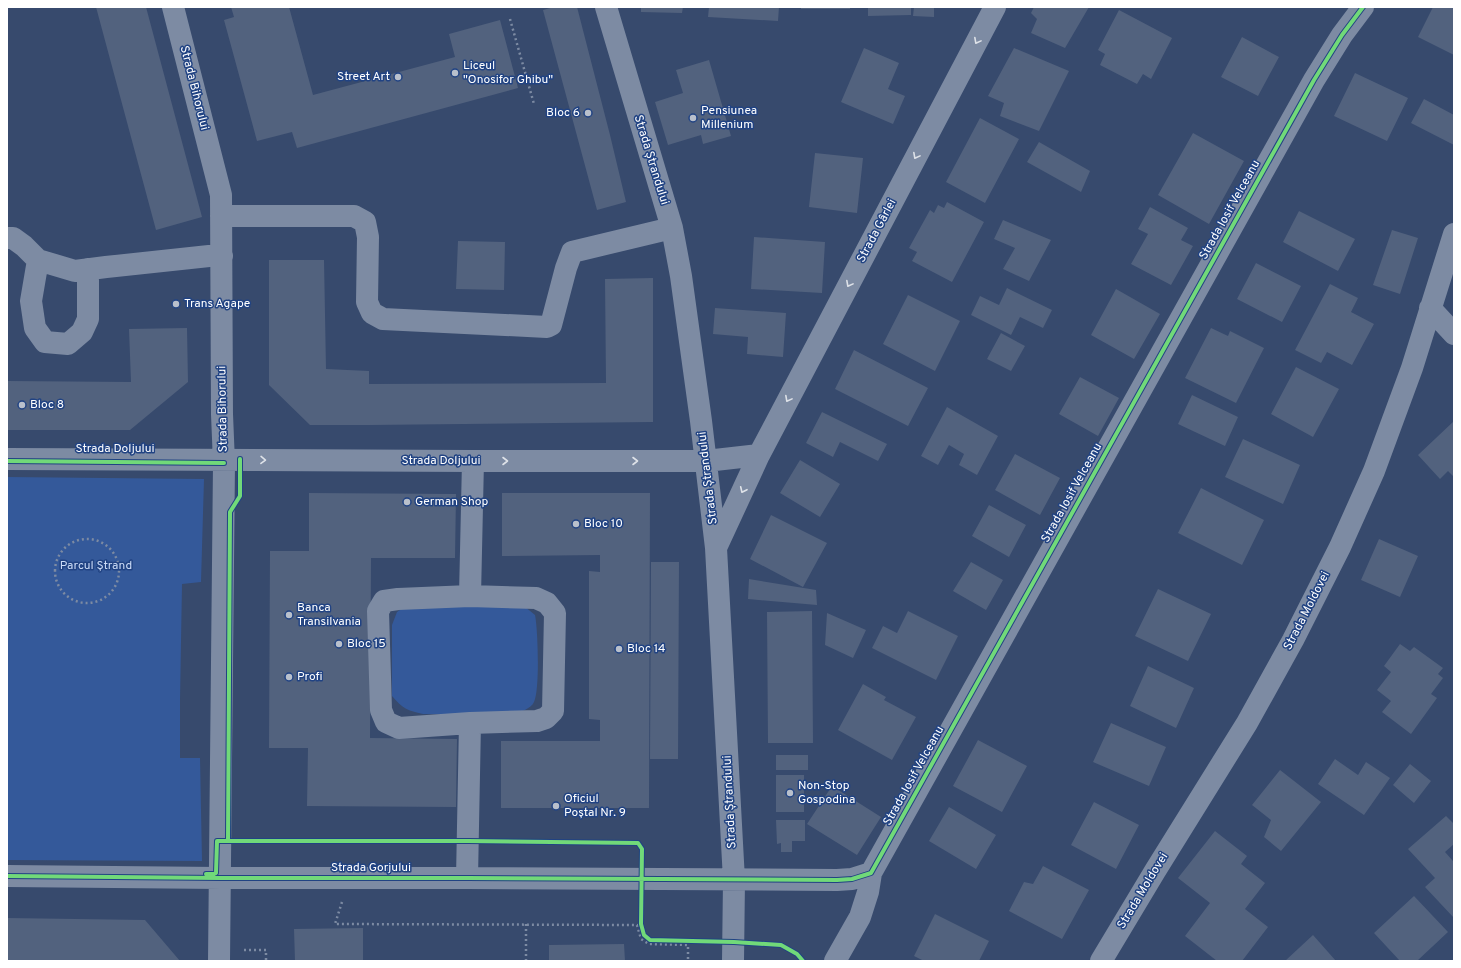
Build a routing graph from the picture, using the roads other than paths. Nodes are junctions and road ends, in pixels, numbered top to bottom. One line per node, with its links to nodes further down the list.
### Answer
1 (173, 7): 5 (street, Strada Bihorului)
2 (606, 7): 6 (street, Strada Ștrandului)
3 (995, 7): 14 (street, Strada Gârlei, one-way to 14)
4 (1363, 7): 22 (street, Strada Iosif Velceanu)
5 (221, 216): 6 (street); 9 (street, Strada Bihorului)
6 (672, 228): 18 (street, Strada Ștrandului)
7 (1454, 234): 12 (street, Strada Moldovei)
8 (7, 238): 10 (street)
9 (222, 256): 11 (street); 16 (street, Strada Bihorului)
10 (38, 260): 11 (street); 11 (street)
11 (88, 269)
12 (1430, 308): 13 (street); 30 (street, Strada Moldovei)
13 (1454, 334)
14 (759, 455): 18 (street); 19 (street, Strada Gârlei, one-way to 19)
15 (7, 458): 16 (street, Strada Doljului)
16 (224, 459): 17 (street, Strada Doljului, one-way to 17); 24 (street, Strada Bihorului)
17 (473, 461): 18 (street, Strada Doljului, one-way to 18); 20 (street)
18 (706, 461): 19 (street, Strada Ștrandului)
19 (716, 548): 26 (street, Strada Ștrandului)
20 (470, 596): 21 (street); 21 (street)
21 (470, 723): 25 (street)
22 (871, 873): 26 (street); 29 (street, Strada Iosif Velceanu)
23 (7, 876): 24 (street, Strada Gorjului)
24 (220, 878): 25 (street, Strada Gorjului); 27 (street, Strada Bihorului)
25 (467, 878): 26 (street, Strada Gorjului)
26 (734, 880): 28 (street, Strada Ștrandului)
27 (219, 961)
28 (733, 961)
29 (835, 961)
30 (1101, 961)

